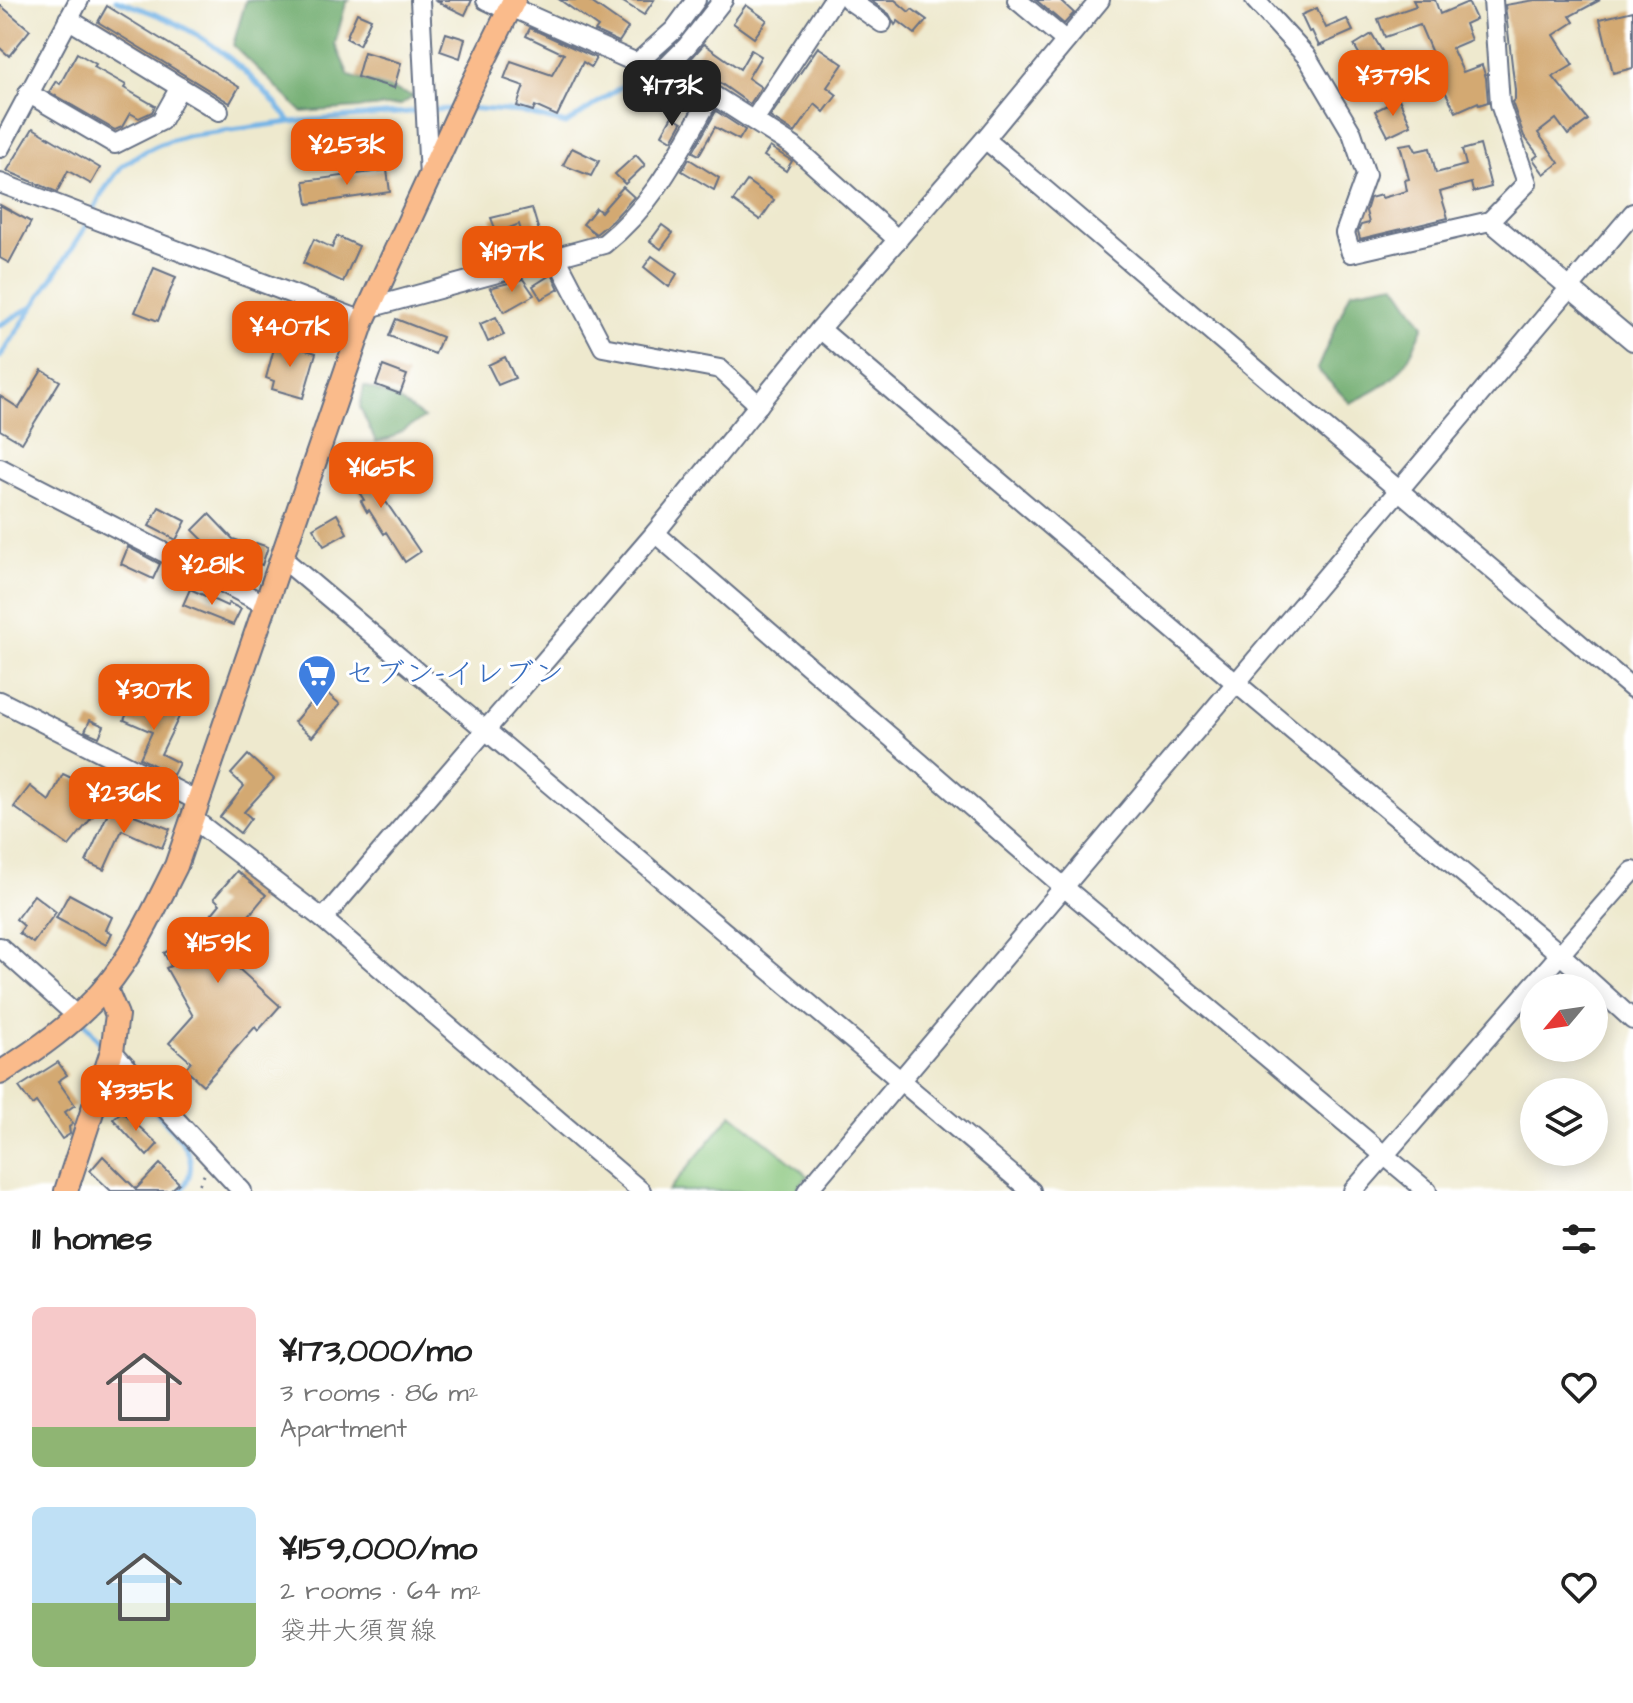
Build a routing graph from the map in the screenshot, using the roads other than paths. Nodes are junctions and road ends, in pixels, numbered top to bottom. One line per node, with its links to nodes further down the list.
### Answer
1 (79, 0): 13 (street)
2 (420, 0): 25 (street)
3 (486, 0): 12 (street)
4 (696, 0): 16 (street)
5 (723, 0): 17 (street)
6 (833, 0): 22 (street)
7 (849, 0): 14 (street)
8 (1017, 0): 15 (street)
9 (1100, 0): 15 (street)
10 (1255, 0): 28 (street)
11 (1493, 0): 28 (street)
12 (511, 6): 16 (street); 25 (main road)
13 (68, 19): 18 (street); 19 (street)
14 (882, 23)
15 (1066, 41): 23 (street)
16 (637, 63): 17 (street)
17 (661, 72): 20 (street)
18 (180, 87): 19 (street); 21 (street)
19 (28, 93): 24 (street)
20 (712, 94): 22 (street); 30 (street)
21 (219, 111)
22 (754, 120): 29 (street)
23 (985, 139): 29 (street); 37 (street)
24 (0, 148)
25 (429, 177): 32 (main road)
26 (0, 183): 32 (street)
27 (1633, 213): 31 (street)
28 (1490, 221): 31 (street)
29 (898, 240): 33 (street)
30 (555, 255): 32 (street); 35 (street)
31 (1569, 287): 34 (street); 37 (street)
32 (366, 314): 39 (main road)
33 (820, 329): 35 (street); 41 (street)
34 (1633, 341)
35 (759, 405): 38 (street)
36 (0, 468): 40 (street)
37 (1398, 489): 41 (street); 42 (street)
38 (655, 533): 44 (street); 47 (street)
39 (282, 558): 40 (main road); 44 (street)
40 (266, 605): 45 (main road)
41 (1237, 684): 47 (street); 50 (street)
42 (1633, 689)
43 (0, 701): 45 (street)
44 (486, 729): 48 (street); 56 (street)
45 (195, 810): 48 (street); 51 (main road)
46 (1633, 871): 50 (street)
47 (1065, 888): 56 (street); 57 (street)
48 (323, 919): 60 (street)
49 (0, 947): 52 (street)
50 (1560, 954): 53 (street); 57 (street)
51 (105, 987): 52 (main road); 54 (main road)
52 (77, 1016): 55 (main road)
53 (1633, 1020)
54 (112, 1051): 58 (main road); 59 (street)
55 (0, 1073)
56 (902, 1080): 61 (street); 62 (street)
57 (1385, 1155): 63 (street); 64 (street)
58 (66, 1191)
59 (242, 1191)
60 (641, 1191)
61 (807, 1191)
62 (1031, 1191)
63 (1353, 1191)
64 (1427, 1191)

